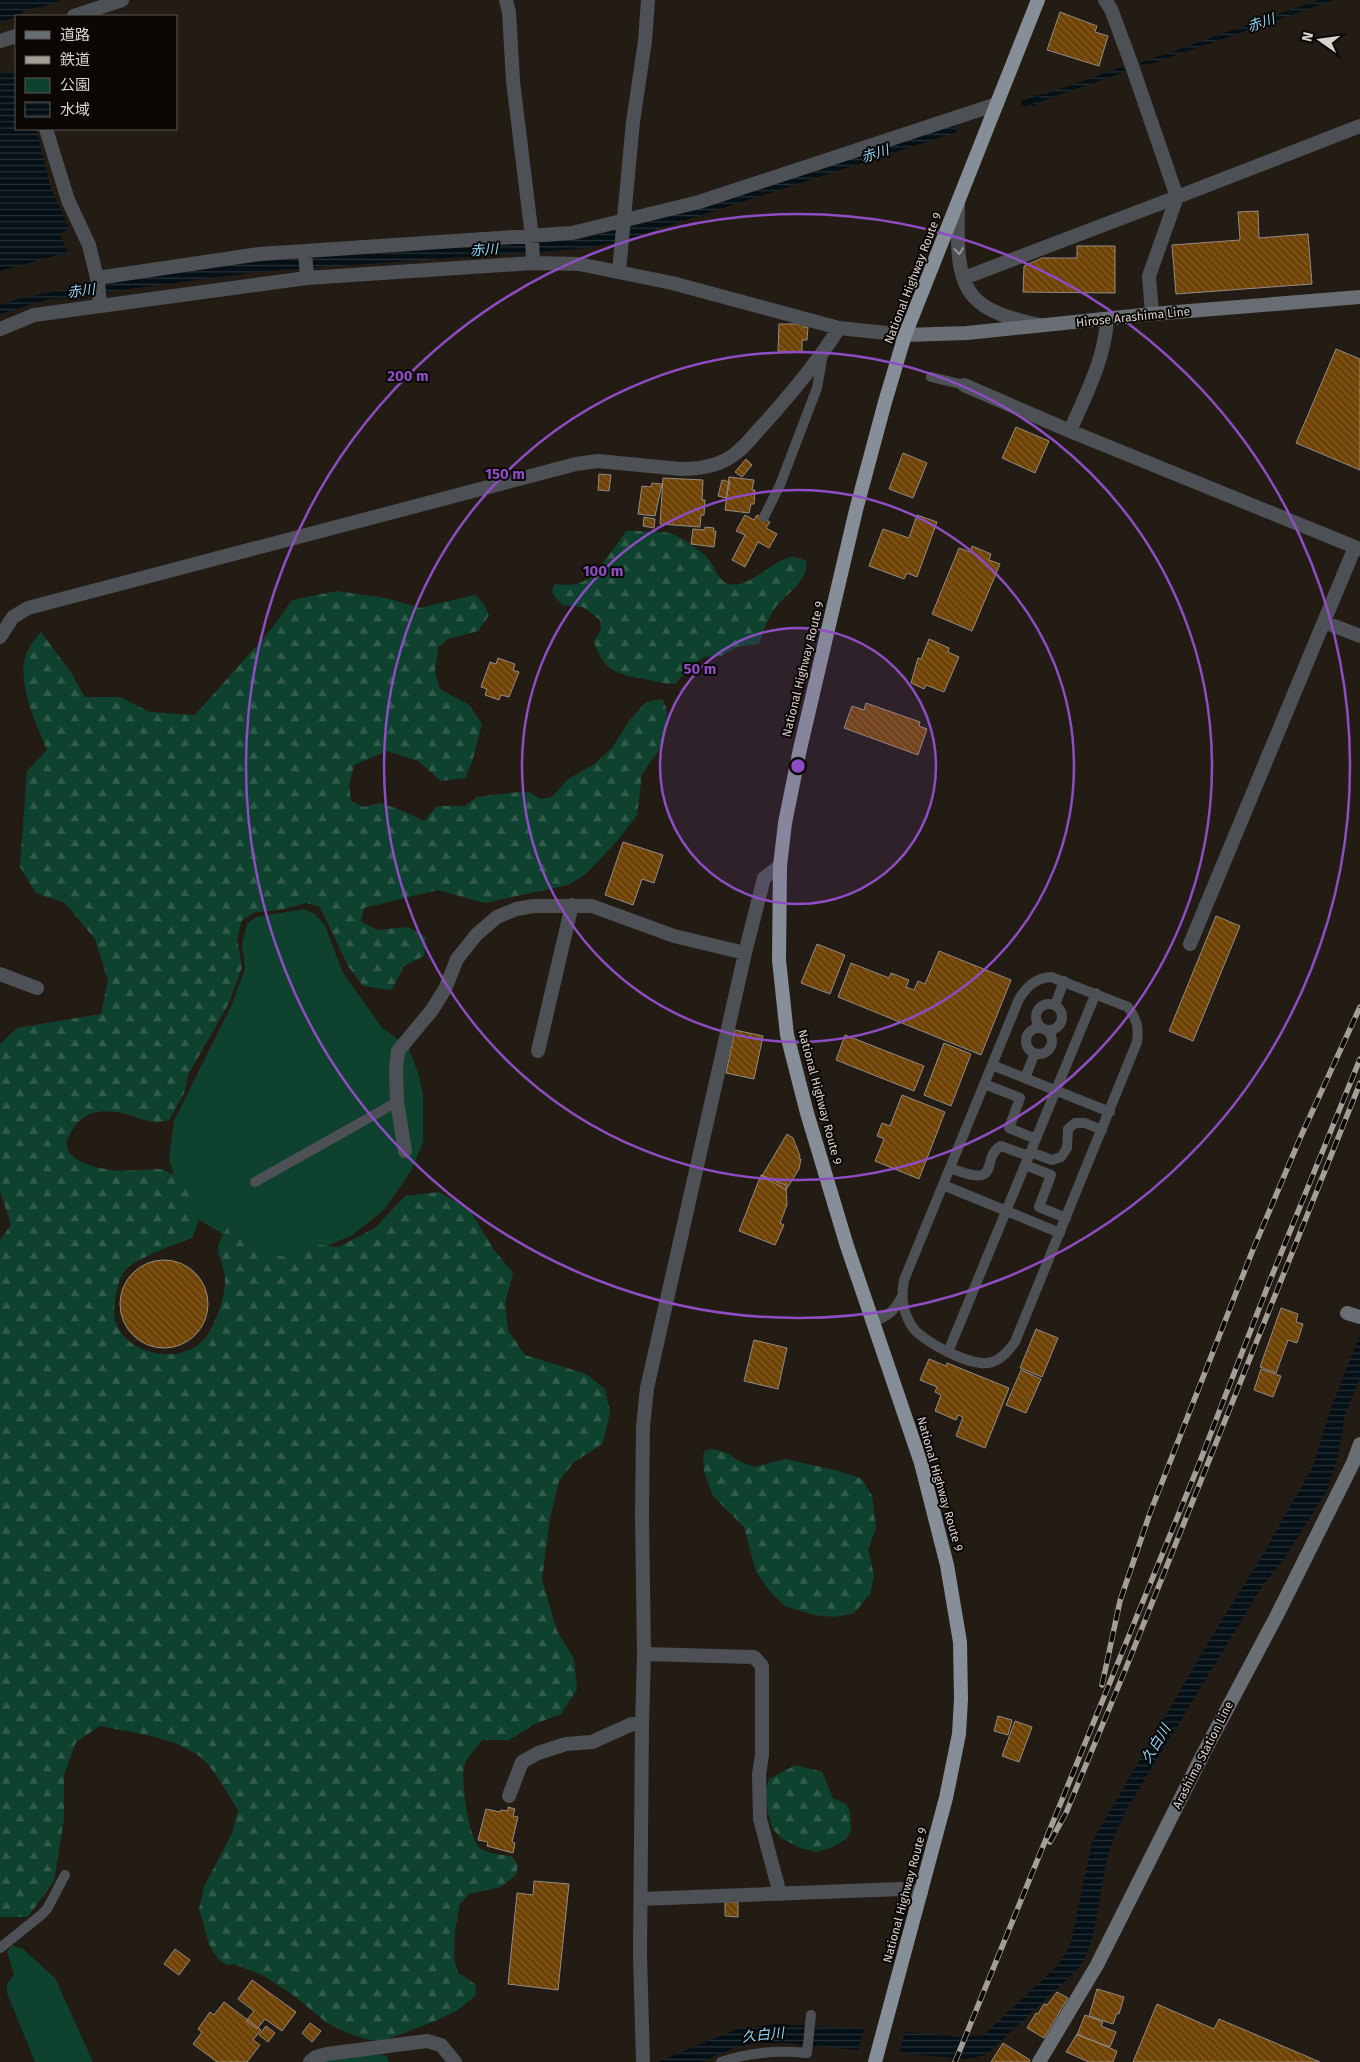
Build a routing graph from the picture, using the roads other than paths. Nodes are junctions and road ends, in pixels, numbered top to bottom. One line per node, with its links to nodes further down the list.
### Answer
1 (122, 0): 6 (street)
2 (506, 0): 15 (street)
3 (648, 0): 14 (street)
4 (1038, 0): 9 (highway, National Highway Route 9)
5 (1106, 0): 12 (street)
6 (77, 15)
7 (15, 36): 8 (street)
8 (0, 42)
9 (997, 104): 13 (highway, National Highway Route 9); 14 (street)
10 (1360, 126): 12 (street)
11 (46, 130): 20 (street)
12 (1177, 197): 19 (street); 22 (street)
13 (958, 203): 19 (street, one-way to 19); 27 (highway, National Highway Route 9)
14 (623, 220): 15 (street); 18 (street)
15 (532, 237): 16 (street); 17 (street)
16 (533, 263): 17 (street); 18 (street)
17 (306, 264): 20 (street); 20 (street)
18 (618, 271): 25 (street)
19 (964, 278): 24 (street)
20 (99, 290): 26 (street)
21 (1360, 296): 22 (main road, Hirose Arashima Line)
22 (1152, 314): 23 (main road, Hirose Arashima Line)
23 (1106, 319): 24 (main road, Hirose Arashima Line); 31 (street)
24 (1041, 326): 27 (main road, Hirose Arashima Line)
25 (840, 328): 27 (street); 28 (street)
26 (0, 329)
27 (906, 335): 37 (highway, National Highway Route 9)
28 (823, 354): 32 (lane); 36 (street)
29 (931, 377): 30 (lane)
30 (964, 385): 31 (street)
31 (1070, 431): 33 (street)
32 (764, 517)
33 (1358, 548): 34 (street)
34 (1324, 622): 35 (street); 39 (street)
35 (1360, 636)
36 (0, 637)
37 (780, 866): 40 (street); 66 (highway, National Highway Route 9)
38 (572, 905): 40 (street); 47 (street); 53 (street)
39 (1190, 944)
40 (745, 953): 69 (street)
41 (0, 974): 43 (street)
42 (1064, 981): 44 (lane); 45 (lane); 49 (lane)
43 (37, 988)
44 (1096, 993): 52 (lane); 54 (lane)
45 (1055, 1006): 46 (lane); 46 (lane)
46 (1045, 1029): 48 (lane); 48 (lane)
47 (538, 1051)
48 (1035, 1053): 50 (lane)
49 (992, 1064): 50 (lane); 51 (lane)
50 (1025, 1078): 52 (lane)
51 (984, 1084): 56 (lane); 59 (lane)
52 (1056, 1090): 54 (lane); 56 (lane)
53 (397, 1102): 57 (street); 60 (lane)
54 (1110, 1112): 55 (lane)
55 (1102, 1130): 58 (lane); 63 (lane)
56 (1036, 1139): 58 (lane)
57 (405, 1151)
58 (1028, 1158): 59 (lane); 62 (lane); 63 (lane)
59 (950, 1168): 61 (lane)
60 (255, 1182)
61 (943, 1185): 62 (lane); 65 (lane)
62 (1006, 1211): 64 (lane); 67 (lane)
63 (1066, 1218): 64 (lane)
64 (1060, 1233): 67 (lane)
65 (901, 1298): 66 (lane); 67 (lane)
66 (873, 1322): 73 (highway, National Highway Route 9)
67 (948, 1352)
68 (1360, 1444): 84 (main road, Arashima Station Line)
69 (644, 1654): 70 (street); 74 (street)
70 (642, 1724): 71 (street); 75 (street)
71 (510, 1796)
72 (64, 1875): 76 (lane)
73 (921, 1893): 74 (street); 83 (highway, National Highway Route 9)
74 (780, 1894): 75 (street)
75 (641, 1899): 78 (street)
76 (0, 1948)
77 (811, 2016): 82 (lane)
78 (643, 2059): 81 (street)
79 (310, 2062): 80 (street)
80 (455, 2062)
81 (630, 2062)
82 (721, 2062)
83 (875, 2062)
84 (1039, 2062)

